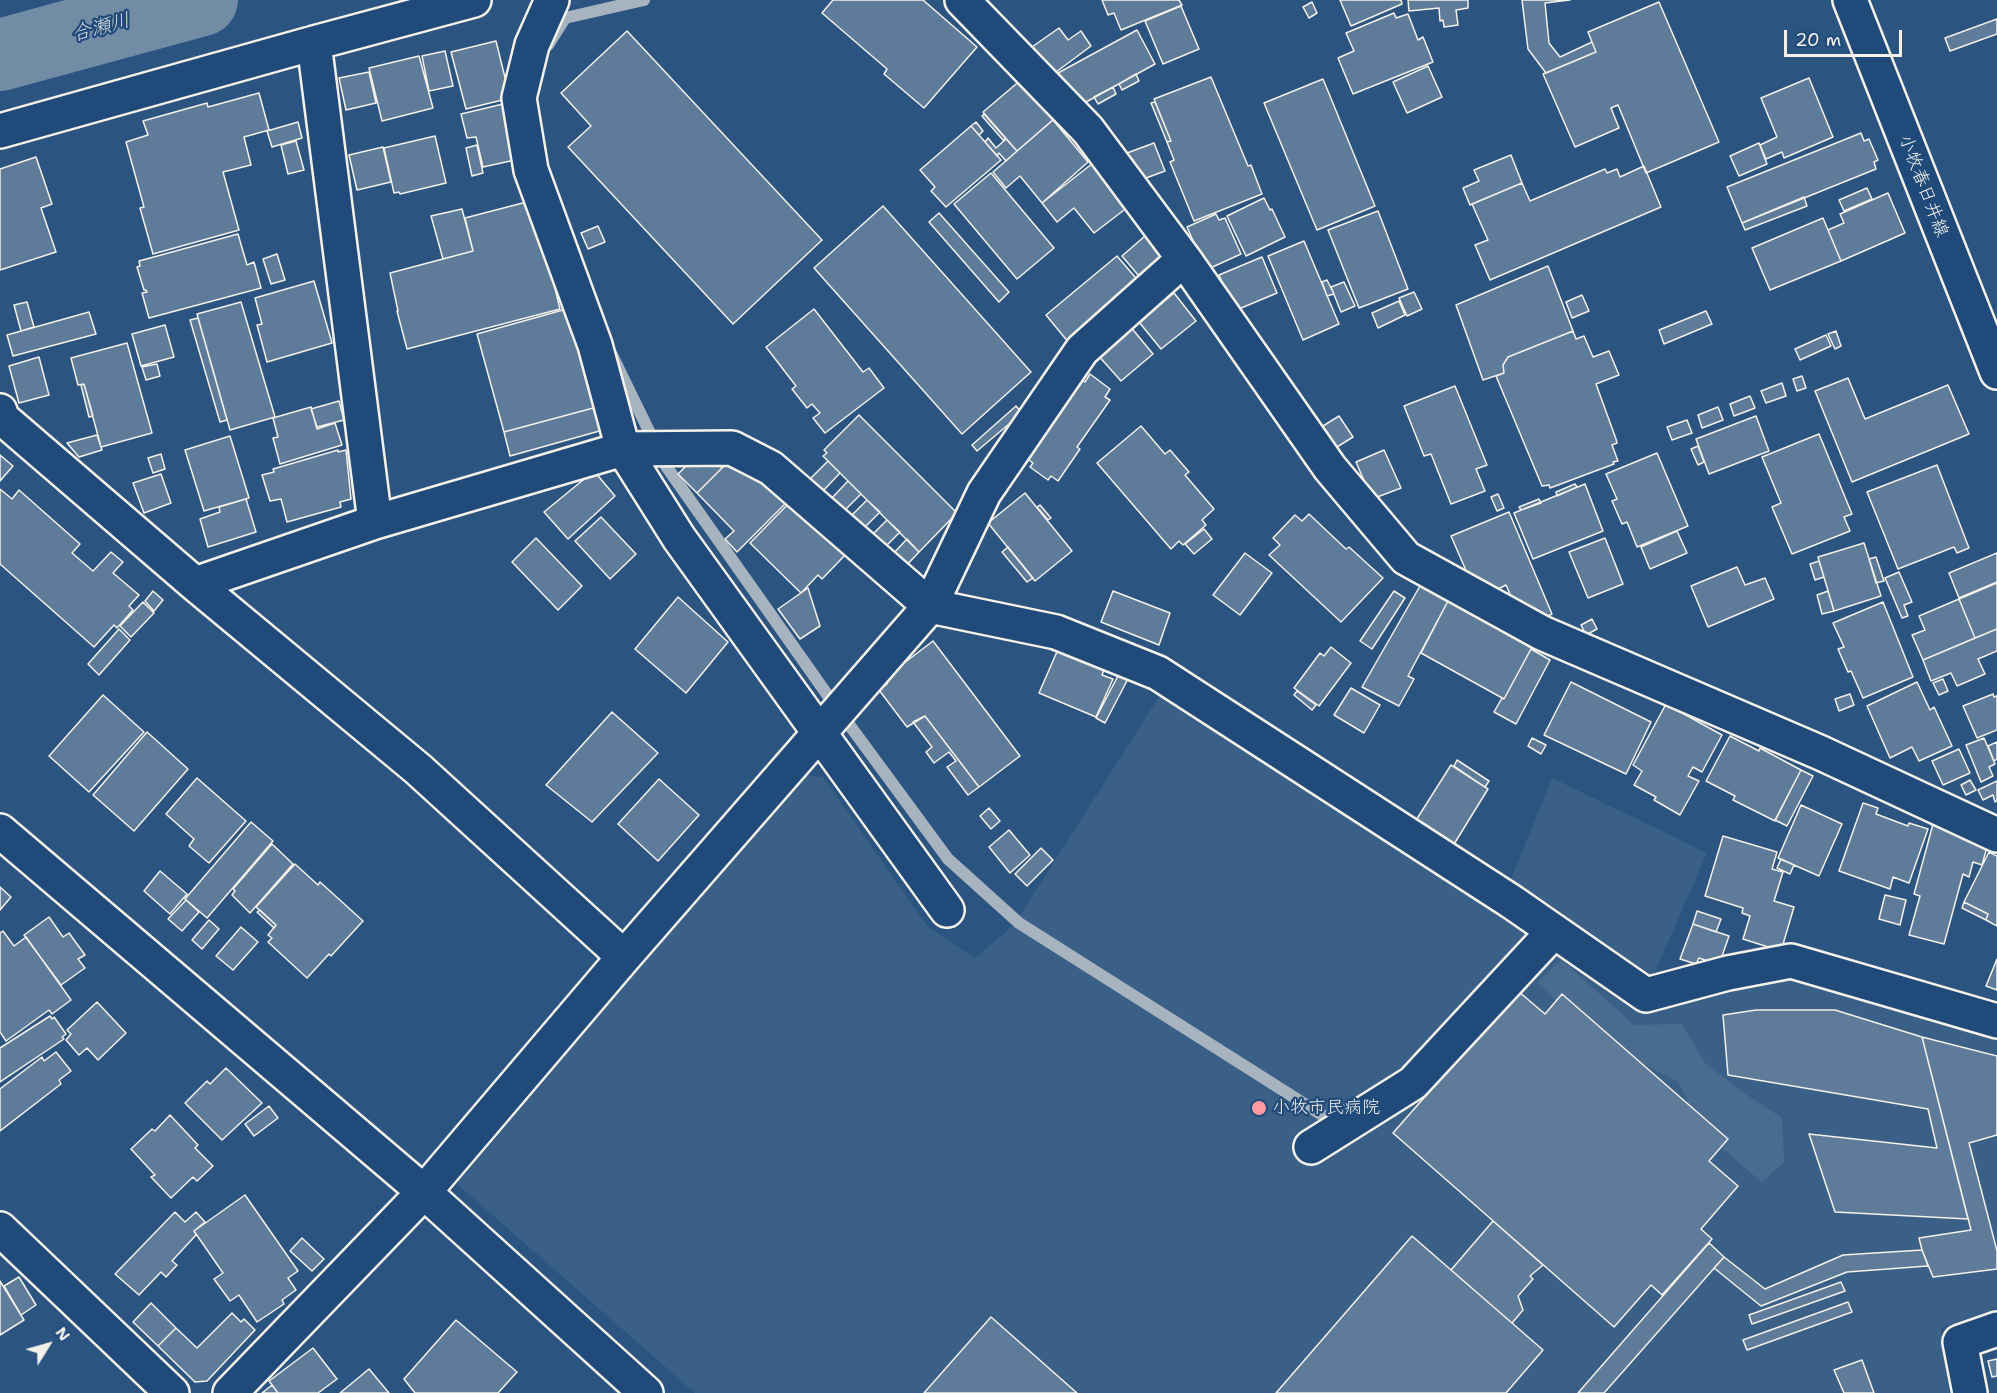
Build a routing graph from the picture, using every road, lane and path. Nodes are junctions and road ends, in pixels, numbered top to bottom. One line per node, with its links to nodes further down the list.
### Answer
1 (474, 0): 5 (street)
2 (552, 0): 11 (street)
3 (963, 0): 7 (street)
4 (1850, 0): 8 (street, 小牧春日井線)
5 (314, 43): 6 (street); 12 (street)
6 (0, 131)
7 (1184, 259): 14 (street); 17 (street)
8 (1990, 334): 9 (street, 小牧春日井線)
9 (1997, 372)
10 (0, 411): 13 (street)
11 (623, 449): 12 (street); 14 (street); 15 (street)
12 (375, 522): 13 (street)
13 (195, 584): 20 (street)
14 (930, 606): 15 (street); 19 (street)
15 (819, 731): 18 (street); 20 (street)
16 (0, 831): 23 (street)
17 (1997, 835)
18 (946, 910)
19 (1554, 931): 21 (street); 22 (street)
20 (624, 957): 23 (street)
21 (1997, 1021)
22 (1311, 1147)
23 (424, 1192): 27 (street); 28 (street)
24 (0, 1229): 26 (street)
25 (1997, 1329): 29 (street)
26 (172, 1393)
27 (230, 1393)
28 (646, 1393)
29 (1970, 1393)

